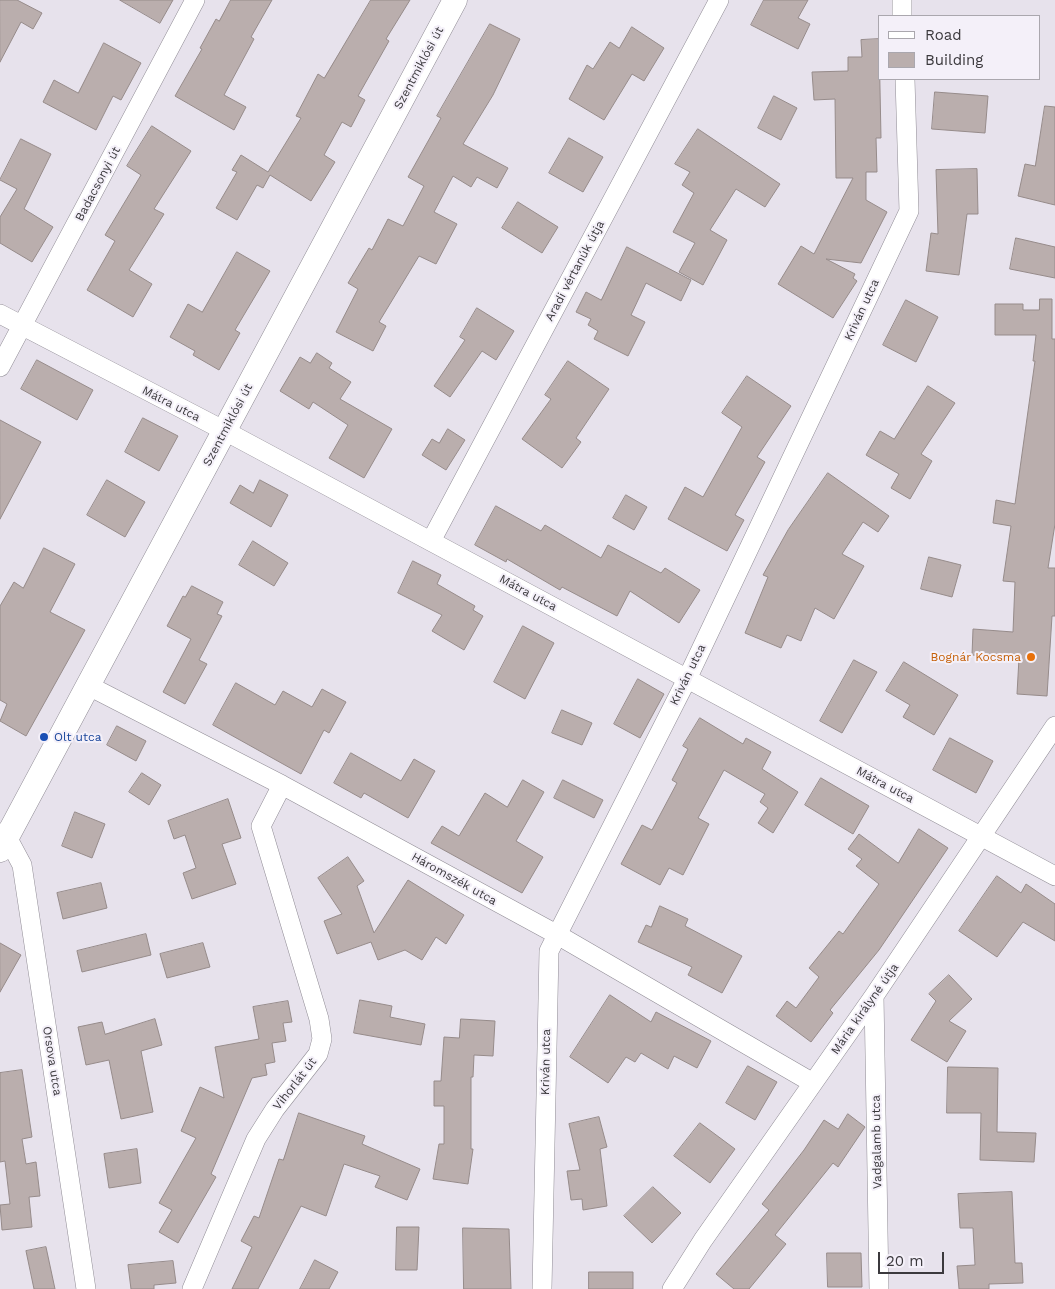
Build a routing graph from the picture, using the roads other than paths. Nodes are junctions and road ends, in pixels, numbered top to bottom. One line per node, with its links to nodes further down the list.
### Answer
1 (195, 0): 8 (street, Badacsonyi út)
2 (455, 0): 10 (street, Szentmiklósi út)
3 (719, 0): 11 (street, Aradi vértanúk útja)
4 (902, 0): 5 (street)
5 (902, 15)
6 (905, 80): 12 (street, Kriván utca)
7 (0, 314): 8 (street, Mátra utca)
8 (23, 326): 9 (street, Badacsonyi út); 10 (street, Mátra utca)
9 (0, 367)
10 (225, 430): 11 (street, Mátra utca); 13 (street, Szentmiklósi út)
11 (431, 541): 12 (street, Mátra utca)
12 (687, 679): 16 (street, Mátra utca); 19 (street, Kriván utca)
13 (89, 686): 15 (street, Háromszék utca); 17 (street, Szentmiklósi út)
14 (1055, 726): 16 (street, Mária királyné útja)
15 (282, 785): 19 (street, Háromszék utca); 23 (street, Vihorlát út)
16 (981, 837): 18 (street, Mátra utca); 20 (street, Mária királyné útja)
17 (2, 840): 22 (street, Orsova utca)
18 (1055, 876)
19 (556, 934): 21 (street, Háromszék utca); 24 (street, Kriván utca)
20 (874, 996): 21 (street, Mária királyné útja); 26 (street, Vadgalamb utca)
21 (814, 1083): 25 (street, Mária királyné útja)
22 (86, 1289)
23 (192, 1289)
24 (542, 1289)
25 (672, 1289)
26 (879, 1289)

